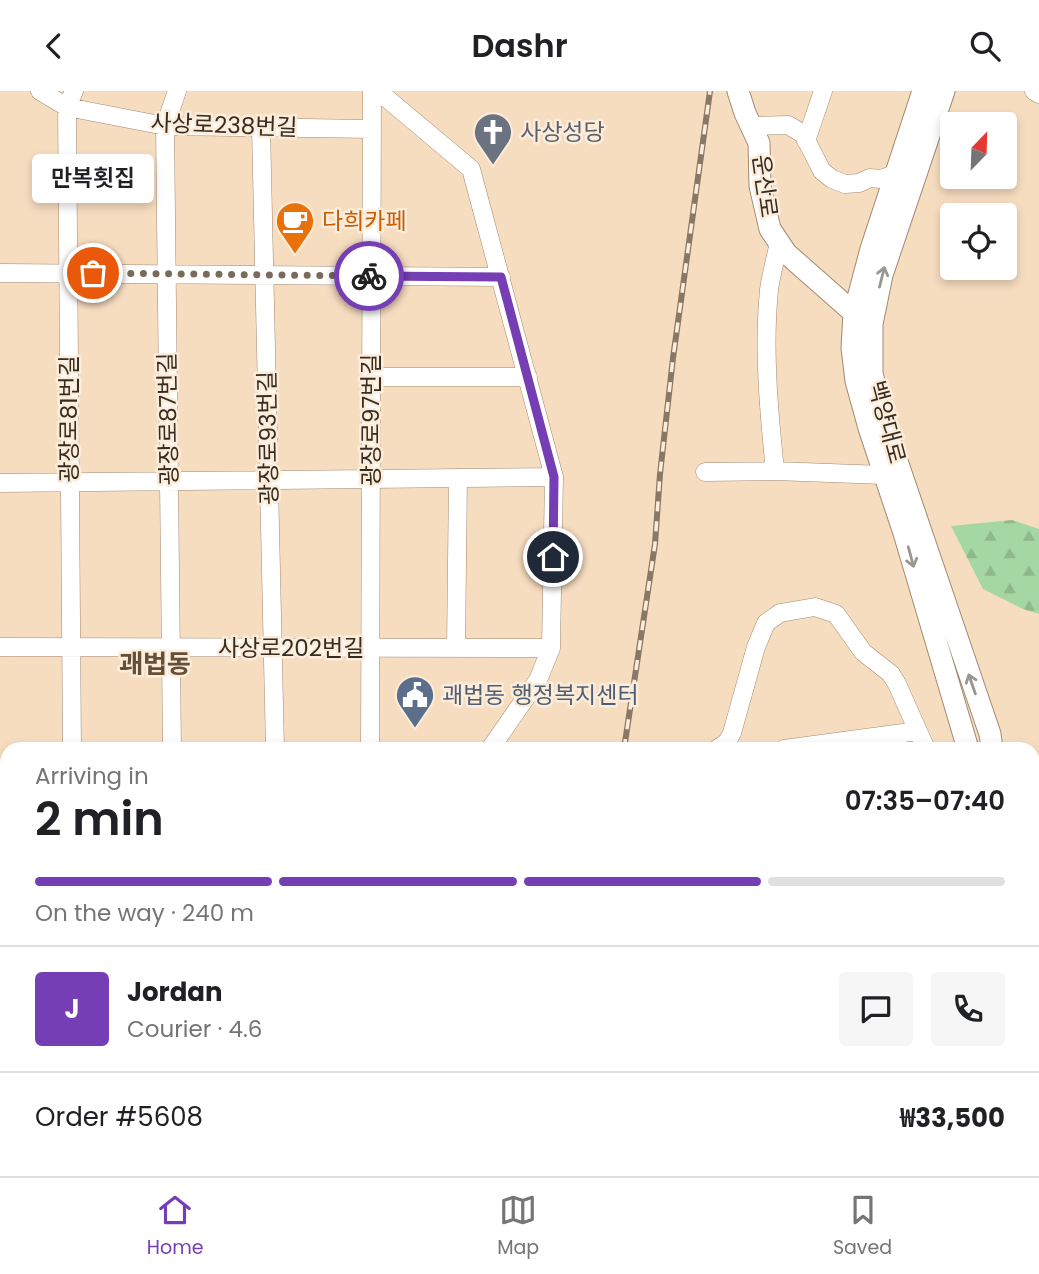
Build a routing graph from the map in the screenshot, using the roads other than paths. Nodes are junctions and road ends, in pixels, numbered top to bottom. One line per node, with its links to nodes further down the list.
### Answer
1 (40, 91): 11 (street, 사상로238번길)
2 (177, 91): 12 (street, 광장로87번길)
3 (372, 91): 15 (street, 광장로97번길)
4 (378, 91): 24 (street)
5 (738, 91): 14 (main road, 운산로)
6 (822, 91): 16 (street)
7 (923, 91): 17 (main road, 백양대로)
8 (944, 91): 26 (main road, 백양대로, one-way to 8)
9 (1034, 91): 10 (street)
10 (1039, 93)
11 (70, 99): 12 (street, 사상로238번길); 20 (street, 광장로81번길)
12 (164, 126): 13 (street, 사상로238번길); 21 (street, 광장로87번길)
13 (261, 127): 15 (street, 사상로238번길); 22 (street, 광장로93번길)
14 (751, 127): 16 (street); 18 (main road, 운산로)
15 (372, 129): 23 (street, 광장로97번길)
16 (806, 141): 17 (street)
17 (895, 174): 25 (main road, 백양대로)
18 (779, 242): 25 (main road, 운산로); 29 (street)
19 (0, 273): 20 (street)
20 (68, 273): 21 (street); 38 (street, 광장로81번길)
21 (166, 274): 22 (street); 36 (street, 광장로87번길)
22 (264, 275): 23 (street); 35 (street, 광장로93번길)
23 (371, 276): 24 (street); 27 (street, 광장로97번길)
24 (501, 277): 28 (street)
25 (854, 313): 26 (main road, 운산로); 31 (main road, 백양대로)
26 (872, 324): 56 (main road, 백양대로, one-way to 26)
27 (371, 377): 28 (street); 34 (street, 광장로97번길)
28 (528, 377): 32 (street)
29 (775, 471): 30 (street); 31 (street)
30 (705, 473)
31 (884, 475): 55 (main road, 백양대로, one-way to 55)
32 (554, 477): 33 (street); 45 (street)
33 (458, 478): 34 (street); 44 (street)
34 (370, 479): 35 (street); 43 (street, 광장로97번길)
35 (269, 481): 36 (street); 42 (street, 광장로93번길)
36 (169, 482): 38 (street); 41 (street, 광장로87번길)
37 (0, 483): 38 (street)
38 (70, 483): 40 (street, 광장로81번길)
39 (0, 647): 40 (street, 사상로202번길)
40 (71, 647): 41 (street, 사상로202번길); 47 (street, 광장로81번길)
41 (171, 647): 42 (street, 사상로202번길); 48 (street, 광장로87번길)
42 (273, 648): 43 (street, 사상로202번길); 49 (street, 광장로93번길)
43 (370, 648): 44 (street, 사상로202번길); 50 (street, 광장로97번길)
44 (456, 648): 45 (street, 사상로202번길)
45 (551, 649): 51 (street)
46 (918, 731): 52 (street); 53 (street); 54 (street)
47 (72, 742)
48 (172, 742)
49 (275, 742)
50 (370, 742)
51 (495, 742)
52 (727, 742)
53 (836, 742)
54 (923, 742)
55 (966, 742)
56 (991, 742)

